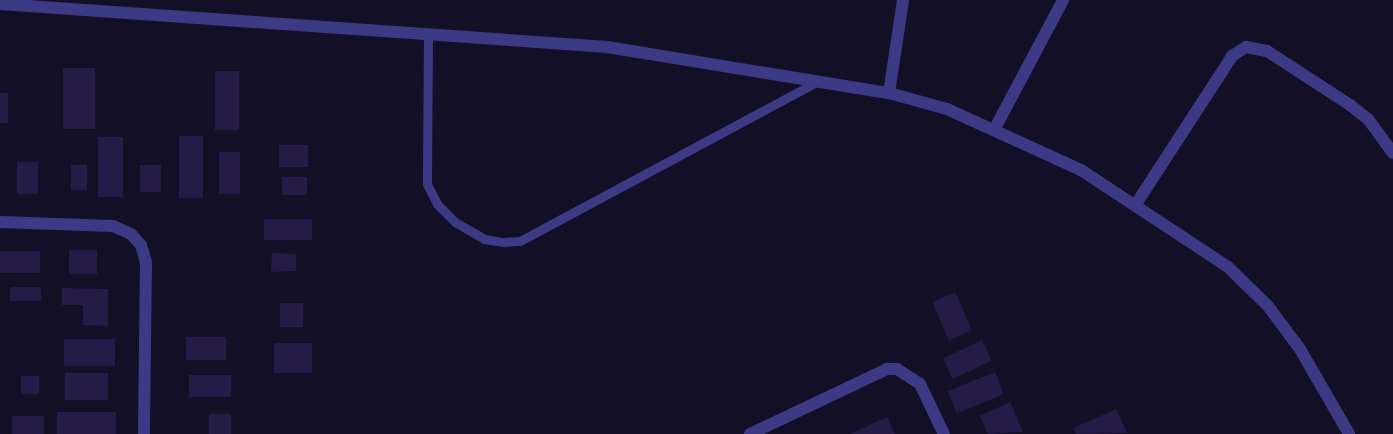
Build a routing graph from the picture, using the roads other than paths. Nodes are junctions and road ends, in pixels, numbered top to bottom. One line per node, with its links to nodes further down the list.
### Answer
1 (902, 0): 7 (street)
2 (1063, 0): 8 (street)
3 (0, 4): 4 (street)
4 (108, 6): 5 (street)
5 (428, 34): 6 (street); 6 (lane)
6 (819, 81): 7 (street)
7 (889, 93): 8 (street)
8 (994, 130): 10 (street)
9 (1393, 153): 10 (street)
10 (1136, 204): 15 (street)
11 (0, 222): 12 (street)
12 (144, 434)
13 (750, 434): 14 (street)
14 (944, 434)
15 (1349, 434)

